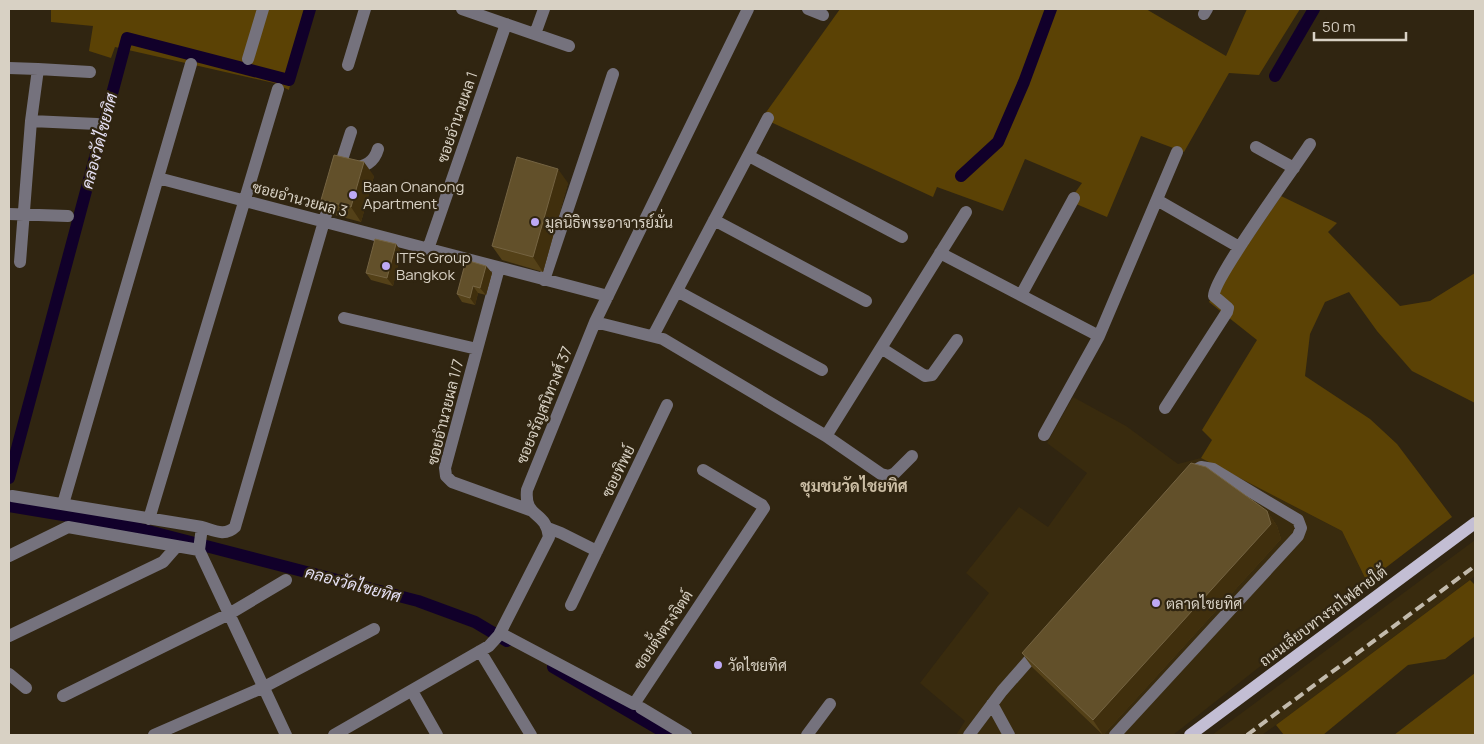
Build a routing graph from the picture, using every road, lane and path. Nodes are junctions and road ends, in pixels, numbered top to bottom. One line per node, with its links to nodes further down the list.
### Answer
1 (263, 9): 11 (street)
2 (365, 9): 13 (street)
3 (544, 9): 9 (street)
4 (748, 9): 49 (street, ซอยจรัญสนิทวงศ์ 37)
5 (808, 9): 7 (street)
6 (470, 10): 8 (street)
7 (823, 15)
8 (506, 24): 9 (street); 42 (street, ซอยอำนวยผล 1)
9 (535, 34): 10 (street)
10 (570, 46)
11 (248, 60)
12 (191, 64): 30 (street)
13 (348, 65)
14 (9, 68): 15 (street)
15 (38, 69): 16 (street); 20 (street)
16 (90, 72)
17 (614, 74): 46 (street)
18 (278, 89): 33 (street)
19 (768, 118): 27 (street)
20 (31, 120): 21 (street); 36 (street)
21 (96, 124)
22 (351, 132): 28 (street)
23 (1310, 144): 29 (street)
24 (1256, 147): 29 (street)
25 (378, 149): 28 (street)
26 (1177, 152): 32 (street)
27 (748, 156): 38 (street); 40 (street)
28 (340, 168): 39 (street)
29 (1294, 168): 41 (street)
30 (158, 178): 33 (street, ซอยอำนวยผล 3); 67 (street)
31 (1074, 198): 48 (street)
32 (1157, 200): 41 (street); 54 (street)
33 (244, 201): 39 (street, ซอยอำนวยผล 3); 69 (street)
34 (966, 212): 43 (street)
35 (9, 214): 36 (street)
36 (24, 214): 37 (street); 44 (street)
37 (68, 216)
38 (714, 220): 47 (street); 50 (street)
39 (324, 222): 42 (street, ซอยอำนวยผล 3); 72 (street)
40 (902, 237)
41 (1239, 247): 60 (street)
42 (428, 249): 45 (street, ซอยอำนวยผล 3)
43 (940, 253): 48 (street); 56 (street)
44 (20, 262)
45 (499, 268): 46 (street, ซอยอำนวยผล 3); 57 (street, ซอยอำนวยผล 1/7)
46 (544, 280): 49 (street, ซอยอำนวยผล 3)
47 (677, 291): 53 (street); 58 (street)
48 (1021, 295): 54 (street)
49 (608, 296): 52 (street, ซอยจรัญสนิทวงศ์ 37)
50 (866, 301)
51 (344, 318): 57 (street)
52 (595, 322): 53 (street); 68 (street, ซอยจรัญสนิทวงศ์ 37)
53 (653, 336): 62 (street)
54 (1099, 336): 61 (street)
55 (957, 340): 56 (street)
56 (881, 348): 62 (street)
57 (477, 349): 68 (street, ซอยอำนวยผล 1/7)
58 (822, 370)
59 (668, 404): 74 (street, ซอยทิพย์)
60 (1165, 408)
61 (1044, 435)
62 (826, 436): 63 (street)
63 (912, 456)
64 (703, 470): 80 (street, ซอยตั้งตรงจิตต์)
65 (1184, 480): 102 (street)
66 (12, 496): 67 (street)
67 (63, 504): 69 (street)
68 (530, 510): 71 (street)
69 (149, 519): 72 (street)
70 (1475, 523): 103 (main road, ถนนเลียบทางรถไฟสายใต้)
71 (548, 528): 74 (street); 80 (street)
72 (200, 541): 73 (street); 78 (street)
73 (177, 546): 75 (street); 81 (street)
74 (598, 551): 77 (street, ซอยทิพย์)
75 (9, 556)
76 (286, 580): 78 (street)
77 (572, 605)
78 (229, 614): 85 (street); 88 (street)
79 (374, 629): 85 (street)
80 (499, 634): 83 (street)
81 (9, 636)
82 (1047, 638): 90 (street)
83 (485, 649): 87 (street); 97 (street)
84 (9, 674): 86 (street)
85 (264, 687): 93 (street); 94 (street)
86 (26, 688)
87 (412, 691): 92 (street); 96 (street)
88 (64, 696)
89 (830, 704): 99 (street)
90 (992, 704): 100 (street); 101 (street)
91 (641, 708): 98 (street)
92 (352, 731): 95 (street)
93 (154, 735)
94 (286, 735)
95 (334, 735)
96 (437, 735)
97 (531, 735)
98 (686, 735)
99 (807, 735)
100 (969, 735)
101 (1009, 735)
102 (1115, 735)
103 (1190, 735)

